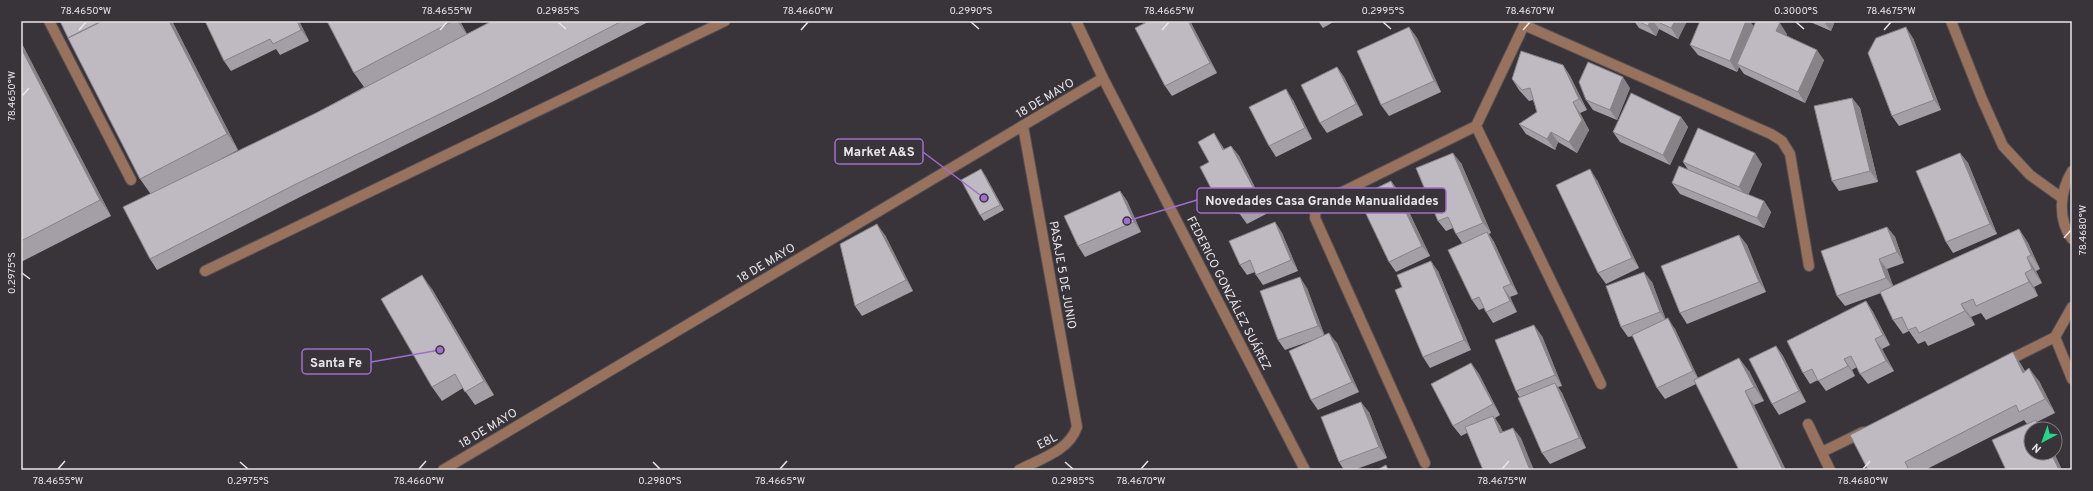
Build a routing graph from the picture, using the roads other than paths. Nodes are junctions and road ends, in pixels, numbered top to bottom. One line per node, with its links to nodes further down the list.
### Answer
1 (49, 21): 10 (street)
2 (725, 21): 14 (street)
3 (1076, 21): 6 (street, FEDERICO GONZÁLEZ SUÁREZ)
4 (1951, 21): 11 (street)
5 (1525, 23): 8 (street); 13 (street)
6 (1103, 78): 7 (street, 18 DE MAYO); 27 (street, FEDERICO GONZÁLEZ SUÁREZ)
7 (1023, 126): 21 (street, PASAJE 5 DE JUNIO); 25 (street, 18 DE MAYO)
8 (1476, 126): 19 (street); 24 (street)
9 (2072, 171): 11 (street)
10 (131, 180)
11 (2062, 198): 12 (street)
12 (2072, 239)
13 (1809, 266)
14 (205, 271)
15 (2072, 307): 16 (street)
16 (2055, 337): 17 (street); 18 (street)
17 (1992, 368)
18 (2072, 379)
19 (1601, 384)
20 (1808, 424): 23 (street)
21 (1077, 427): 26 (street, E8L)
22 (1872, 428): 23 (street)
23 (1822, 452): 28 (street)
24 (1425, 463)
25 (443, 470)
26 (1019, 470)
27 (1305, 470)
28 (1830, 470)

